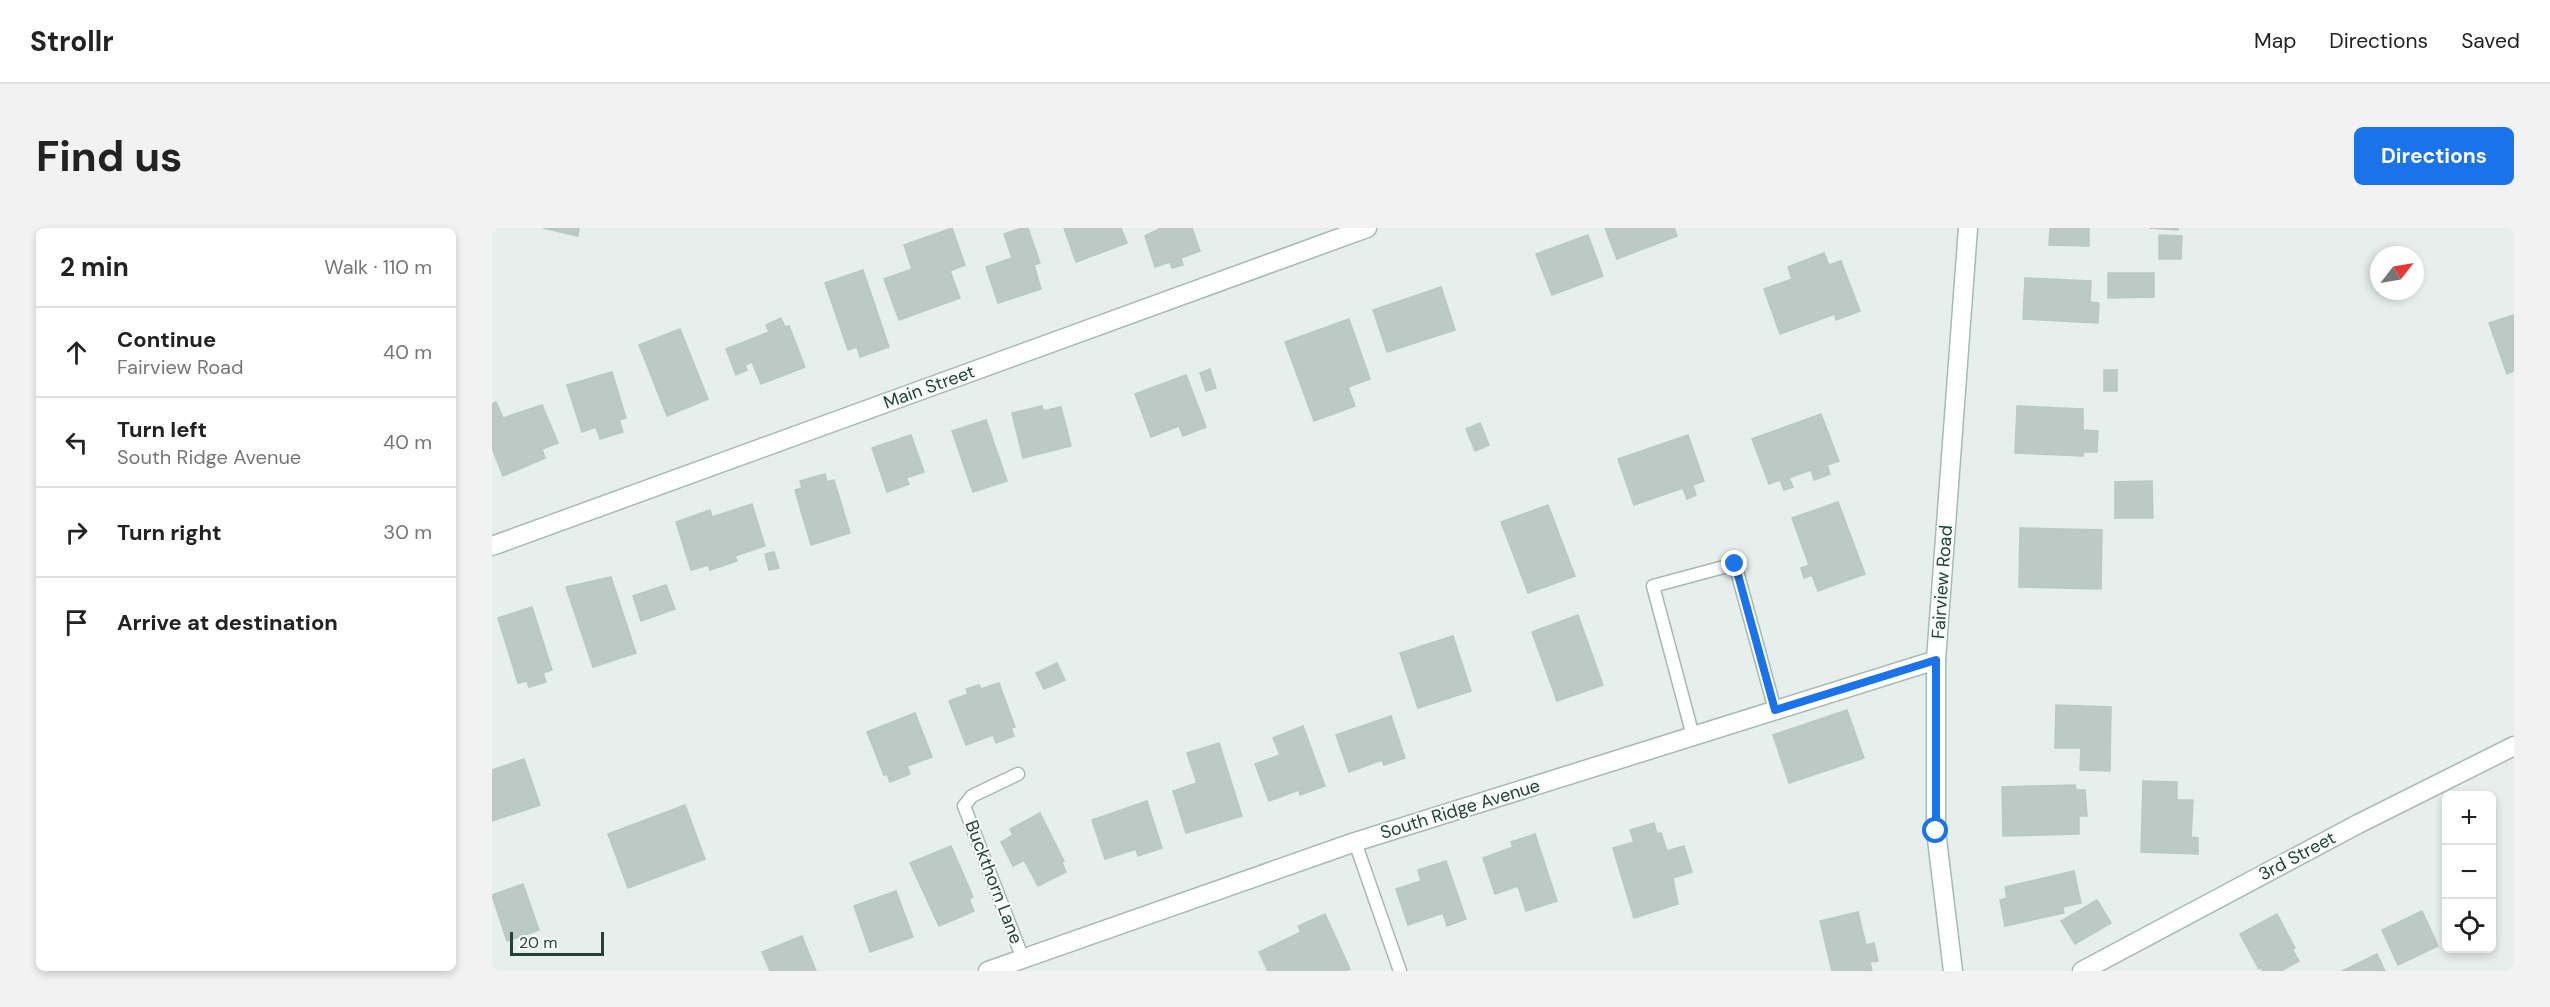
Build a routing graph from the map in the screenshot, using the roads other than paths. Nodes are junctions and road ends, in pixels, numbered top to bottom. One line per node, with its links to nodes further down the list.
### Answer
1 (1367, 228): 3 (street, Main Street)
2 (1968, 228): 4 (street, Fairview Road)
3 (492, 546)
4 (1936, 660): 5 (street, South Ridge Avenue); 13 (street, Fairview Road)
5 (1775, 710): 6 (street, South Ridge Avenue); 6 (lane)
6 (1693, 736): 9 (street, South Ridge Avenue)
7 (2514, 746): 14 (street, 3rd Street)
8 (1018, 774): 10 (lane, Buckthorn Lane)
9 (1355, 842): 10 (street, South Ridge Avenue); 12 (lane)
10 (1023, 959): 11 (street, South Ridge Avenue)
11 (988, 971)
12 (1400, 971)
13 (1953, 971)
14 (2082, 971)

